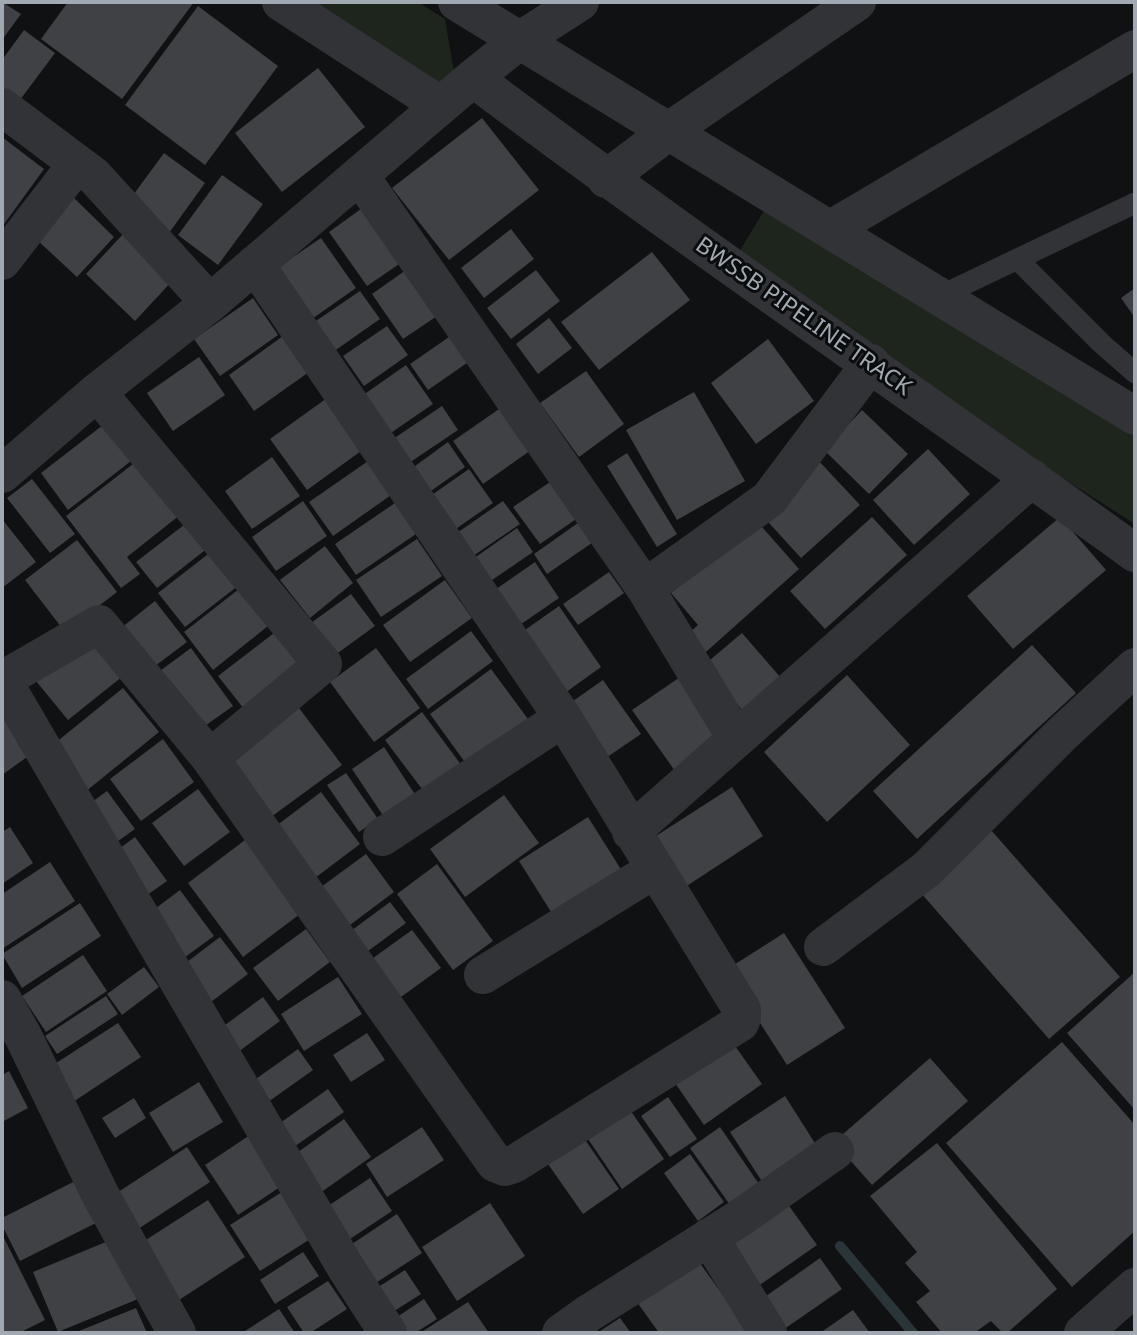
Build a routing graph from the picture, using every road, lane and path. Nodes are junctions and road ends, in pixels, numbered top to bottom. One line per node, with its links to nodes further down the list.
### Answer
1 (281, 2): 8 (street)
2 (457, 2): 5 (street)
3 (580, 2): 5 (street)
4 (857, 2): 10 (street)
5 (519, 41): 7 (street); 10 (street)
6 (1135, 49): 15 (street)
7 (473, 78): 8 (street); 13 (street, BWSSB PIPELINE TRACK)
8 (440, 105): 12 (street)
9 (2, 107): 11 (street)
10 (669, 131): 13 (street); 15 (street)
11 (77, 164): 17 (street); 20 (street)
12 (360, 176): 18 (street); 28 (street)
13 (606, 179): 21 (street, BWSSB PIPELINE TRACK)
14 (1135, 203): 16 (lane)
15 (831, 229): 19 (street)
16 (1017, 259): 19 (lane); 22 (lane)
17 (2, 261)
18 (255, 264): 20 (street); 31 (street)
19 (940, 296): 24 (street)
20 (211, 303): 23 (street)
21 (870, 363): 26 (street, BWSSB PIPELINE TRACK); 28 (street)
22 (1135, 373)
23 (97, 392): 25 (street); 33 (street)
24 (1135, 415)
25 (2, 474)
26 (1032, 478): 27 (street, BWSSB PIPELINE TRACK); 32 (street)
27 (1135, 553)
28 (645, 588): 32 (street)
29 (1135, 667): 37 (street)
30 (2, 679): 33 (street); 44 (street)
31 (563, 718): 34 (street); 35 (street)
32 (736, 738): 34 (street)
33 (210, 758): 36 (street)
34 (631, 832): 36 (street)
35 (382, 837)
36 (654, 870): 38 (street)
37 (823, 947)
38 (484, 975)
39 (2, 999): 43 (street)
40 (835, 1151): 41 (street)
41 (709, 1237): 45 (street); 46 (street)
42 (1135, 1287): 47 (street)
43 (177, 1333)
44 (388, 1333)
45 (563, 1333)
46 (768, 1333)
47 (1083, 1333)

